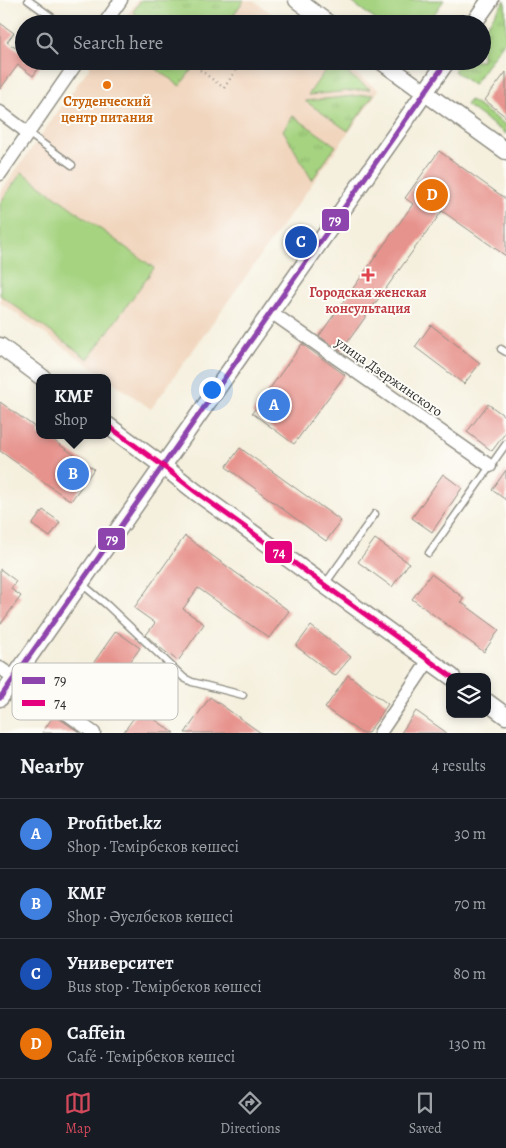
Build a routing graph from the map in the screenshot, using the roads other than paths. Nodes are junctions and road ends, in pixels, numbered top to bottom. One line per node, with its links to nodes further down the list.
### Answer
1 (28, 0): 5 (lane)
2 (121, 0): 6 (street)
3 (297, 0): 7 (street)
4 (490, 0): 8 (street)
5 (49, 15)
6 (110, 15)
7 (318, 15)
8 (479, 15)
9 (72, 70): 14 (street)
10 (393, 70): 12 (street)
11 (441, 70): 12 (street)
12 (425, 93): 15 (street); 18 (street)
13 (0, 112): 14 (street)
14 (28, 133): 16 (lane); 17 (street)
15 (506, 151)
16 (72, 165)
17 (0, 174)
18 (271, 312): 23 (street); 24 (street, улица Дзержинского)
19 (0, 346): 20 (street)
20 (38, 374)
21 (111, 428): 23 (street)
22 (506, 444): 24 (lane)
23 (163, 466): 27 (street); 28 (street)
24 (490, 466): 26 (lane)
25 (375, 514): 28 (lane)
26 (429, 553)
27 (81, 583): 30 (street); 31 (lane)
28 (325, 584): 29 (street)
29 (429, 660): 34 (street); 43 (street)
30 (25, 663)
31 (168, 663)
32 (0, 668): 35 (street)
33 (178, 672): 37 (lane)
34 (447, 673)
35 (12, 676)
36 (12, 682): 38 (street)
37 (242, 695)
38 (0, 698)
39 (491, 705): 40 (street)
40 (506, 716)
41 (75, 720): 42 (street)
42 (94, 733)
43 (380, 733)

